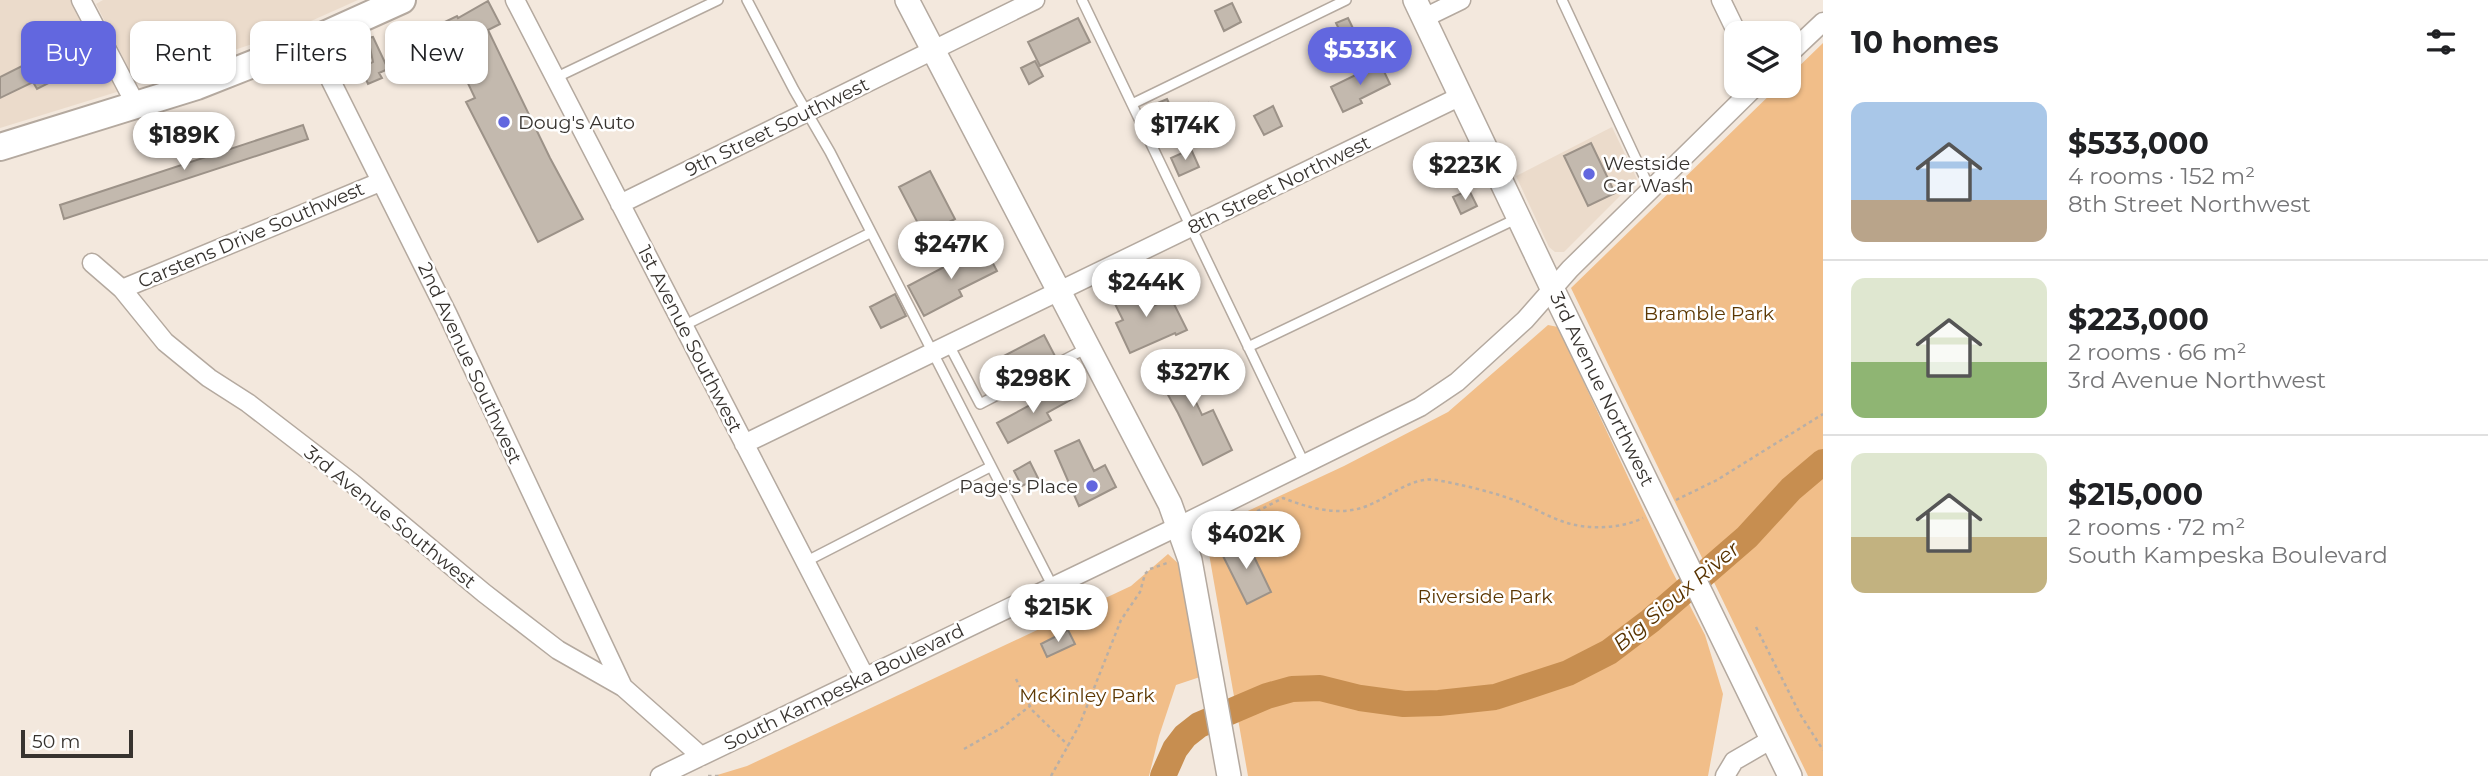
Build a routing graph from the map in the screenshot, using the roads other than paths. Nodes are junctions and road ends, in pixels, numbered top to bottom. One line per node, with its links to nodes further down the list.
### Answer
1 (81, 0): 25 (street)
2 (402, 0): 14 (main road)
3 (515, 0): 20 (street, 1st Avenue Southwest)
4 (718, 0): 20 (lane)
5 (747, 0): 26 (lane)
6 (907, 0): 18 (main road)
7 (1035, 0): 18 (street, 9th Street Southwest)
8 (1082, 0): 24 (lane)
9 (1346, 0): 24 (lane)
10 (1461, 0): 13 (street)
11 (1562, 0): 29 (lane)
12 (1721, 0): 15 (street)
13 (1419, 9): 22 (main road, 3rd Avenue Northwest)
14 (356, 21)
15 (1731, 21)
16 (1823, 22): 17 (street)
17 (1801, 43)
18 (933, 50): 26 (street, 9th Street Southwest); 37 (main road)
19 (250, 65): 25 (main road)
20 (555, 78): 30 (street, 1st Avenue Southwest)
21 (333, 84): 28 (street, 2nd Avenue Southwest)
22 (1461, 96): 31 (main road, 3rd Avenue Northwest); 32 (street, 8th Street Northwest)
23 (1744, 98): 29 (street, South Kampeska Boulevard)
24 (1132, 104): 32 (lane)
25 (136, 106): 27 (main road)
26 (807, 112): 30 (street, 9th Street Southwest); 33 (lane)
27 (0, 147)
28 (380, 181): 36 (street, Carstens Drive Southwest); 50 (street, 2nd Avenue Southwest)
29 (1650, 189): 35 (street, South Kampeska Boulevard)
30 (620, 204): 38 (street, 1st Avenue Southwest)
31 (1518, 218): 35 (main road, 3rd Avenue Northwest); 41 (lane)
32 (1191, 228): 37 (street, 8th Street Northwest); 41 (lane)
33 (870, 233): 38 (lane); 42 (lane)
34 (92, 263): 36 (street, 3rd Avenue Southwest)
35 (1552, 288): 44 (street, South Kampeska Boulevard); 51 (main road, 3rd Avenue Northwest)
36 (122, 289): 50 (street, 3rd Avenue Southwest)
37 (1059, 292): 39 (street, 8th Street Northwest); 40 (main road)
38 (683, 326): 43 (street, 1st Avenue Southwest)
39 (949, 345): 40 (lane); 42 (street, 8th Street Northwest)
40 (1088, 347): 46 (main road)
41 (1248, 347): 44 (lane)
42 (932, 353): 43 (street, 8th Street Northwest); 45 (lane)
43 (744, 444): 47 (street, 1st Avenue Southwest)
44 (1305, 465): 46 (street, South Kampeska Boulevard)
45 (990, 467): 47 (lane); 48 (lane)
46 (1179, 526): 48 (street, South Kampeska Boulevard); 53 (main road)
47 (805, 562): 49 (street, 1st Avenue Southwest)
48 (1053, 587): 49 (street, South Kampeska Boulevard)
49 (864, 677): 52 (street, South Kampeska Boulevard)
50 (623, 687): 52 (street, 3rd Avenue Southwest)
51 (1772, 738): 55 (street); 56 (main road, 3rd Avenue Northwest)
52 (701, 756): 54 (street, South Kampeska Boulevard)
53 (1228, 773)
54 (660, 776)
55 (1725, 776)
56 (1790, 776)

